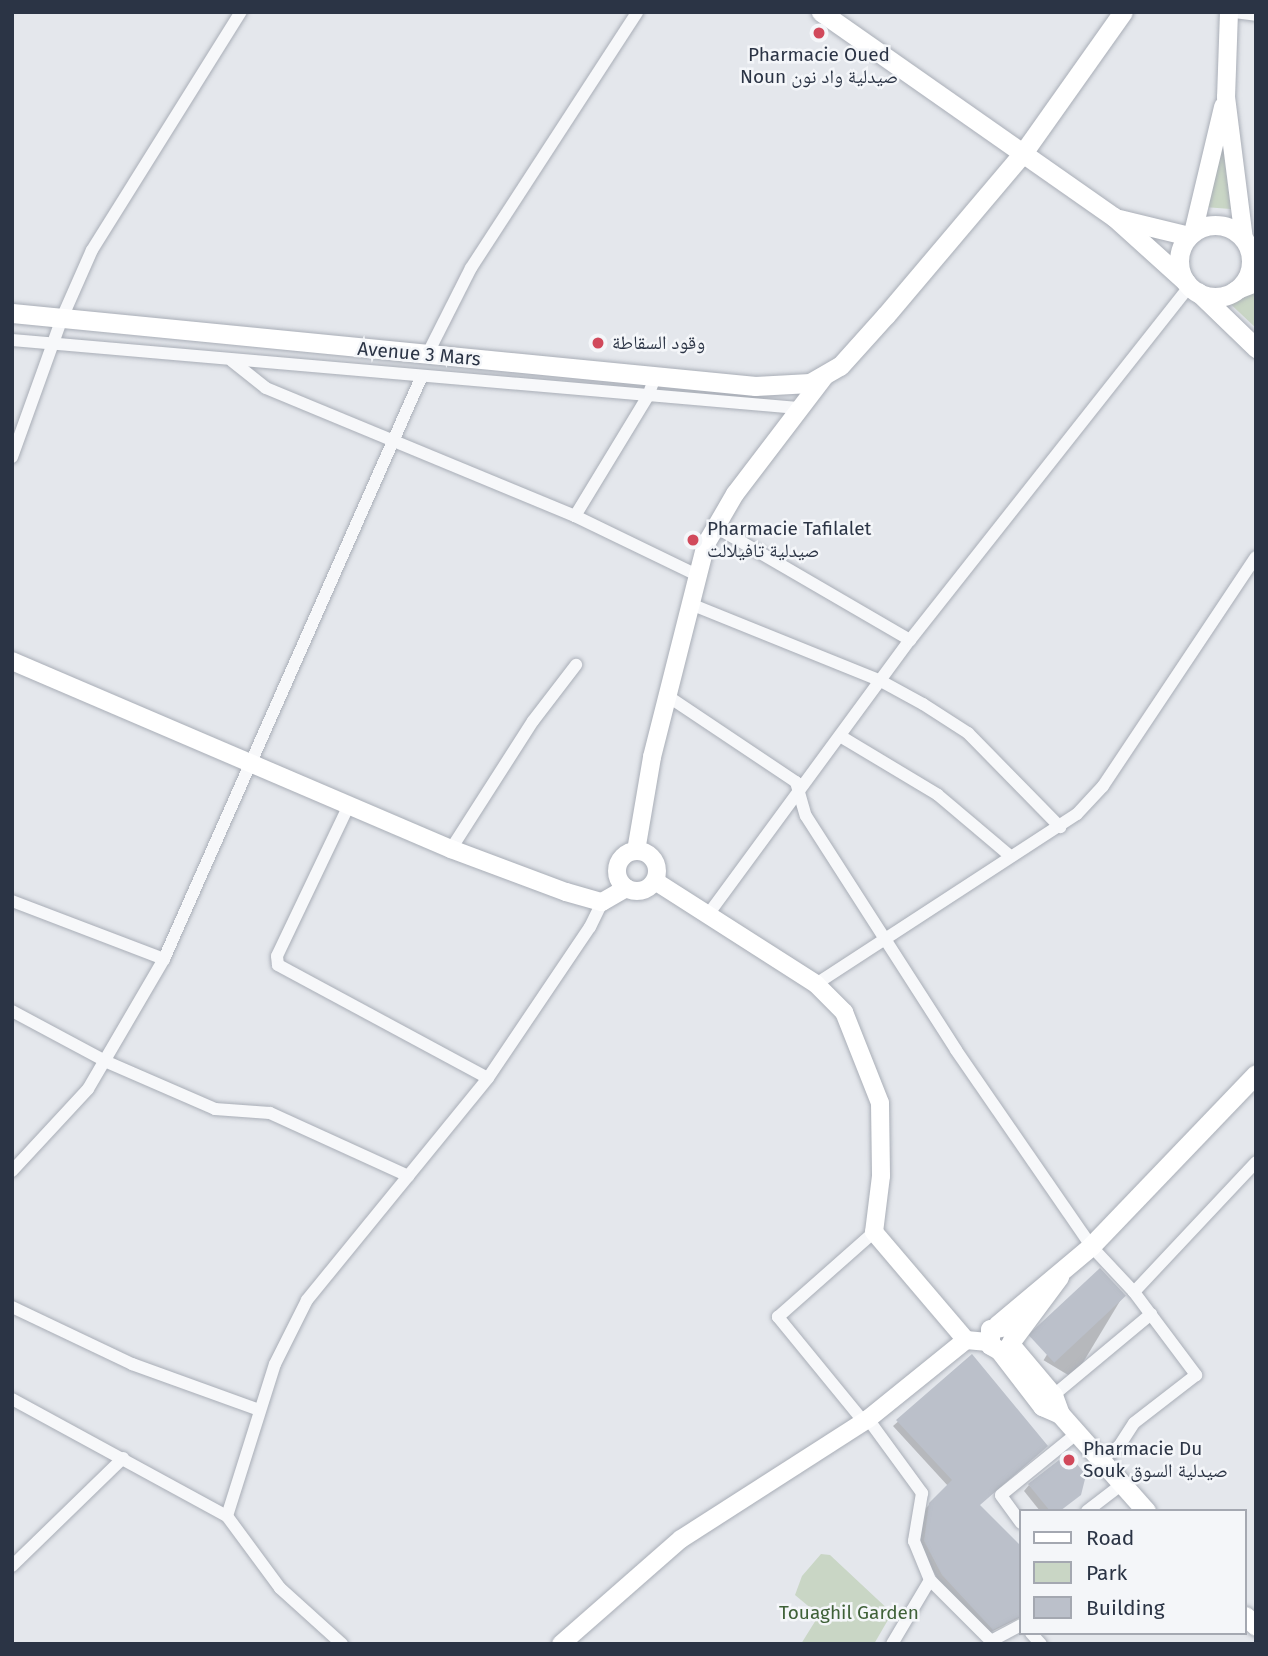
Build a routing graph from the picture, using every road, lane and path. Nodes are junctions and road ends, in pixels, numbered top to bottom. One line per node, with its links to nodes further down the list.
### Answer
1 (241, 12): 17 (street)
2 (637, 12): 21 (street)
3 (821, 12): 9 (main road)
4 (1122, 12): 9 (main road)
5 (1229, 12): 8 (street)
6 (1235, 12): 7 (street)
7 (1256, 15)
8 (1226, 97): 11 (street); 12 (street)
9 (1023, 153): 10 (main road); 24 (main road)
10 (1114, 217): 11 (main road); 14 (main road)
11 (1191, 235): 12 (main road); 14 (main road)
12 (1251, 249): 15 (main road)
13 (1256, 283): 15 (street)
14 (1191, 286): 15 (main road); 20 (main road); 35 (street)
15 (1235, 291)
16 (12, 313): 17 (main road, Avenue 3 Mars)
17 (62, 318): 19 (street); 21 (main road, Avenue 3 Mars)
18 (12, 340): 19 (street)
19 (52, 345): 22 (street); 29 (street)
20 (1256, 348)
21 (428, 355): 23 (main road, Avenue 3 Mars)
22 (232, 361): 25 (street); 28 (street)
23 (656, 374): 24 (main road, Avenue 3 Mars); 26 (street)
24 (825, 376): 27 (street)
25 (421, 378): 26 (street); 28 (street)
26 (648, 396): 27 (street); 30 (street)
27 (798, 408): 31 (street)
28 (390, 443): 30 (street); 41 (street)
29 (12, 457)
30 (575, 516): 33 (street)
31 (714, 526): 33 (street); 35 (street)
32 (1256, 556): 44 (street)
33 (699, 576): 34 (street)
34 (693, 605): 38 (street); 39 (street)
35 (910, 640): 38 (street)
36 (12, 661): 41 (street)
37 (576, 665): 45 (street)
38 (879, 680): 40 (street); 44 (street)
39 (669, 697): 42 (street); 46 (street)
40 (840, 736): 42 (street); 47 (street)
41 (249, 762): 43 (street); 54 (street)
42 (801, 791): 52 (street); 53 (street)
43 (349, 805): 45 (street); 59 (street)
44 (1060, 827): 47 (street)
45 (451, 849): 51 (street)
46 (636, 850): 48 (street); 49 (street)
47 (1009, 855): 53 (street)
48 (655, 881): 49 (street); 52 (street)
49 (626, 888): 51 (street)
50 (12, 901): 54 (street)
51 (602, 902): 59 (street)
52 (707, 916): 55 (street)
53 (884, 939): 55 (street); 64 (street)
54 (164, 959): 57 (street)
55 (816, 984): 63 (street)
56 (12, 1011): 57 (street)
57 (107, 1062): 61 (street); 62 (street)
58 (1256, 1074): 64 (main road)
59 (488, 1077): 62 (street)
60 (1256, 1162): 65 (street)
61 (12, 1171)
62 (408, 1176): 72 (street)
63 (874, 1232): 68 (street); 73 (street)
64 (1091, 1246): 65 (street); 69 (main road)
65 (1134, 1292): 67 (street)
66 (12, 1307): 72 (street)
67 (1151, 1314): 71 (street); 76 (street)
68 (966, 1340): 69 (street); 73 (street)
69 (1001, 1340): 71 (main road)
70 (12, 1399): 75 (street)
71 (1047, 1400): 74 (main road)
72 (259, 1410): 80 (street)
73 (866, 1421): 83 (street); 86 (street)
74 (1076, 1434): 76 (main road); 81 (street)
75 (123, 1458): 80 (street); 82 (street)
76 (1100, 1460): 77 (main road)
77 (1122, 1484): 78 (street); 79 (main road)
78 (1090, 1509)
79 (1144, 1509)
80 (228, 1516): 85 (street)
81 (1020, 1522)
82 (12, 1566)
83 (930, 1580): 84 (street); 87 (street)
84 (1020, 1626)
85 (342, 1644)
86 (561, 1644)
87 (892, 1644)

